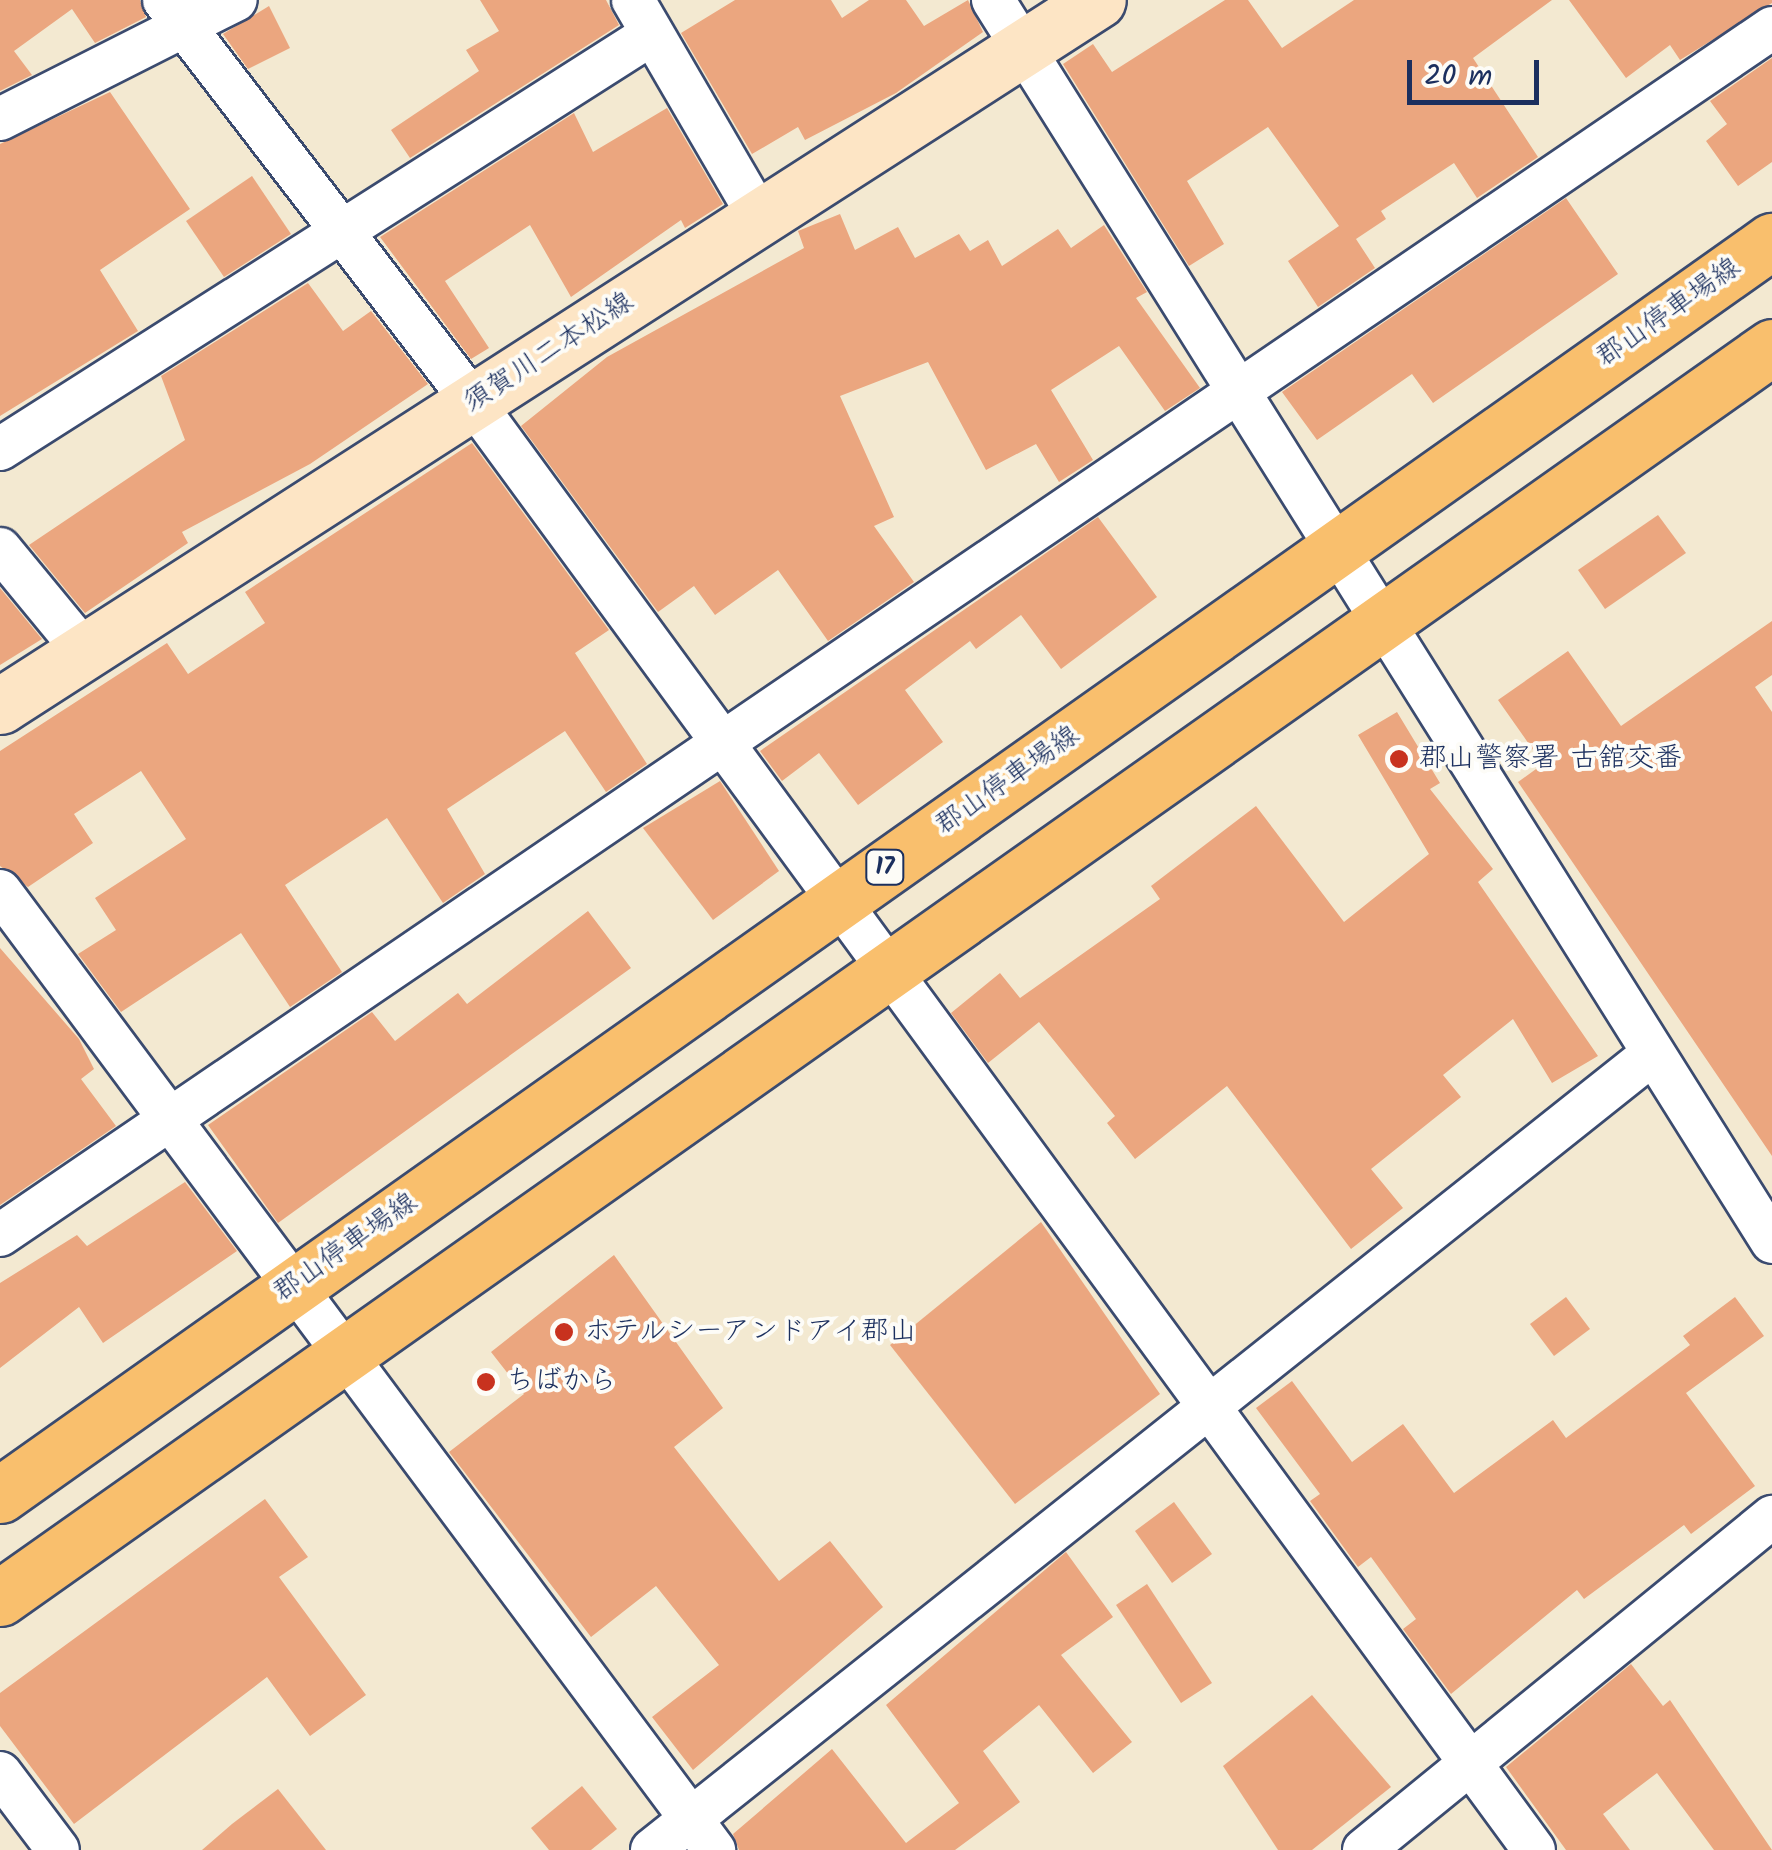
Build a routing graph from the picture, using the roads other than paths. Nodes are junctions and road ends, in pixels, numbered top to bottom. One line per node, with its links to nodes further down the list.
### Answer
1 (236, 0): 4 (street)
2 (994, 0): 7 (street)
3 (1098, 0): 7 (main road, 須賀川二本松線)
4 (174, 13): 8 (street); 10 (street)
5 (643, 17): 9 (street); 10 (street)
6 (1772, 28): 13 (street)
7 (1024, 49): 9 (main road, 須賀川二本松線); 13 (street)
8 (0, 119)
9 (760, 218): 14 (main road, 須賀川二本松線)
10 (340, 233): 14 (street); 15 (street)
11 (1772, 241): 17 (main road, 郡山停車場線 / 17)
12 (1772, 347): 18 (main road)
13 (1238, 399): 17 (street); 21 (street)
14 (473, 402): 19 (main road, 須賀川二本松線); 21 (street)
15 (0, 449)
16 (0, 549): 19 (street)
17 (1332, 552): 18 (street); 23 (main road, 郡山停車場線 / 17)
18 (1378, 617): 24 (main road); 25 (street)
19 (84, 651): 20 (main road, 須賀川二本松線)
20 (0, 706)
21 (719, 747): 23 (street); 26 (street)
22 (0, 891): 26 (street)
23 (836, 902): 24 (street); 29 (main road, 郡山停車場線 / 17)
24 (888, 970): 30 (main road); 31 (street)
25 (1650, 1056): 28 (street); 31 (street)
26 (166, 1121): 27 (street); 29 (street)
27 (0, 1235)
28 (1772, 1242)
29 (291, 1286): 30 (street); 32 (main road, 郡山停車場線 / 17)
30 (343, 1351): 34 (main road); 37 (street)
31 (1212, 1403): 35 (street); 37 (street)
32 (0, 1495)
33 (1772, 1517): 35 (street)
34 (0, 1598)
35 (1470, 1765): 40 (street); 41 (street)
36 (0, 1774): 38 (street)
37 (702, 1834): 39 (street)
38 (58, 1850)
39 (652, 1850)
40 (1364, 1850)
41 (1534, 1850)

